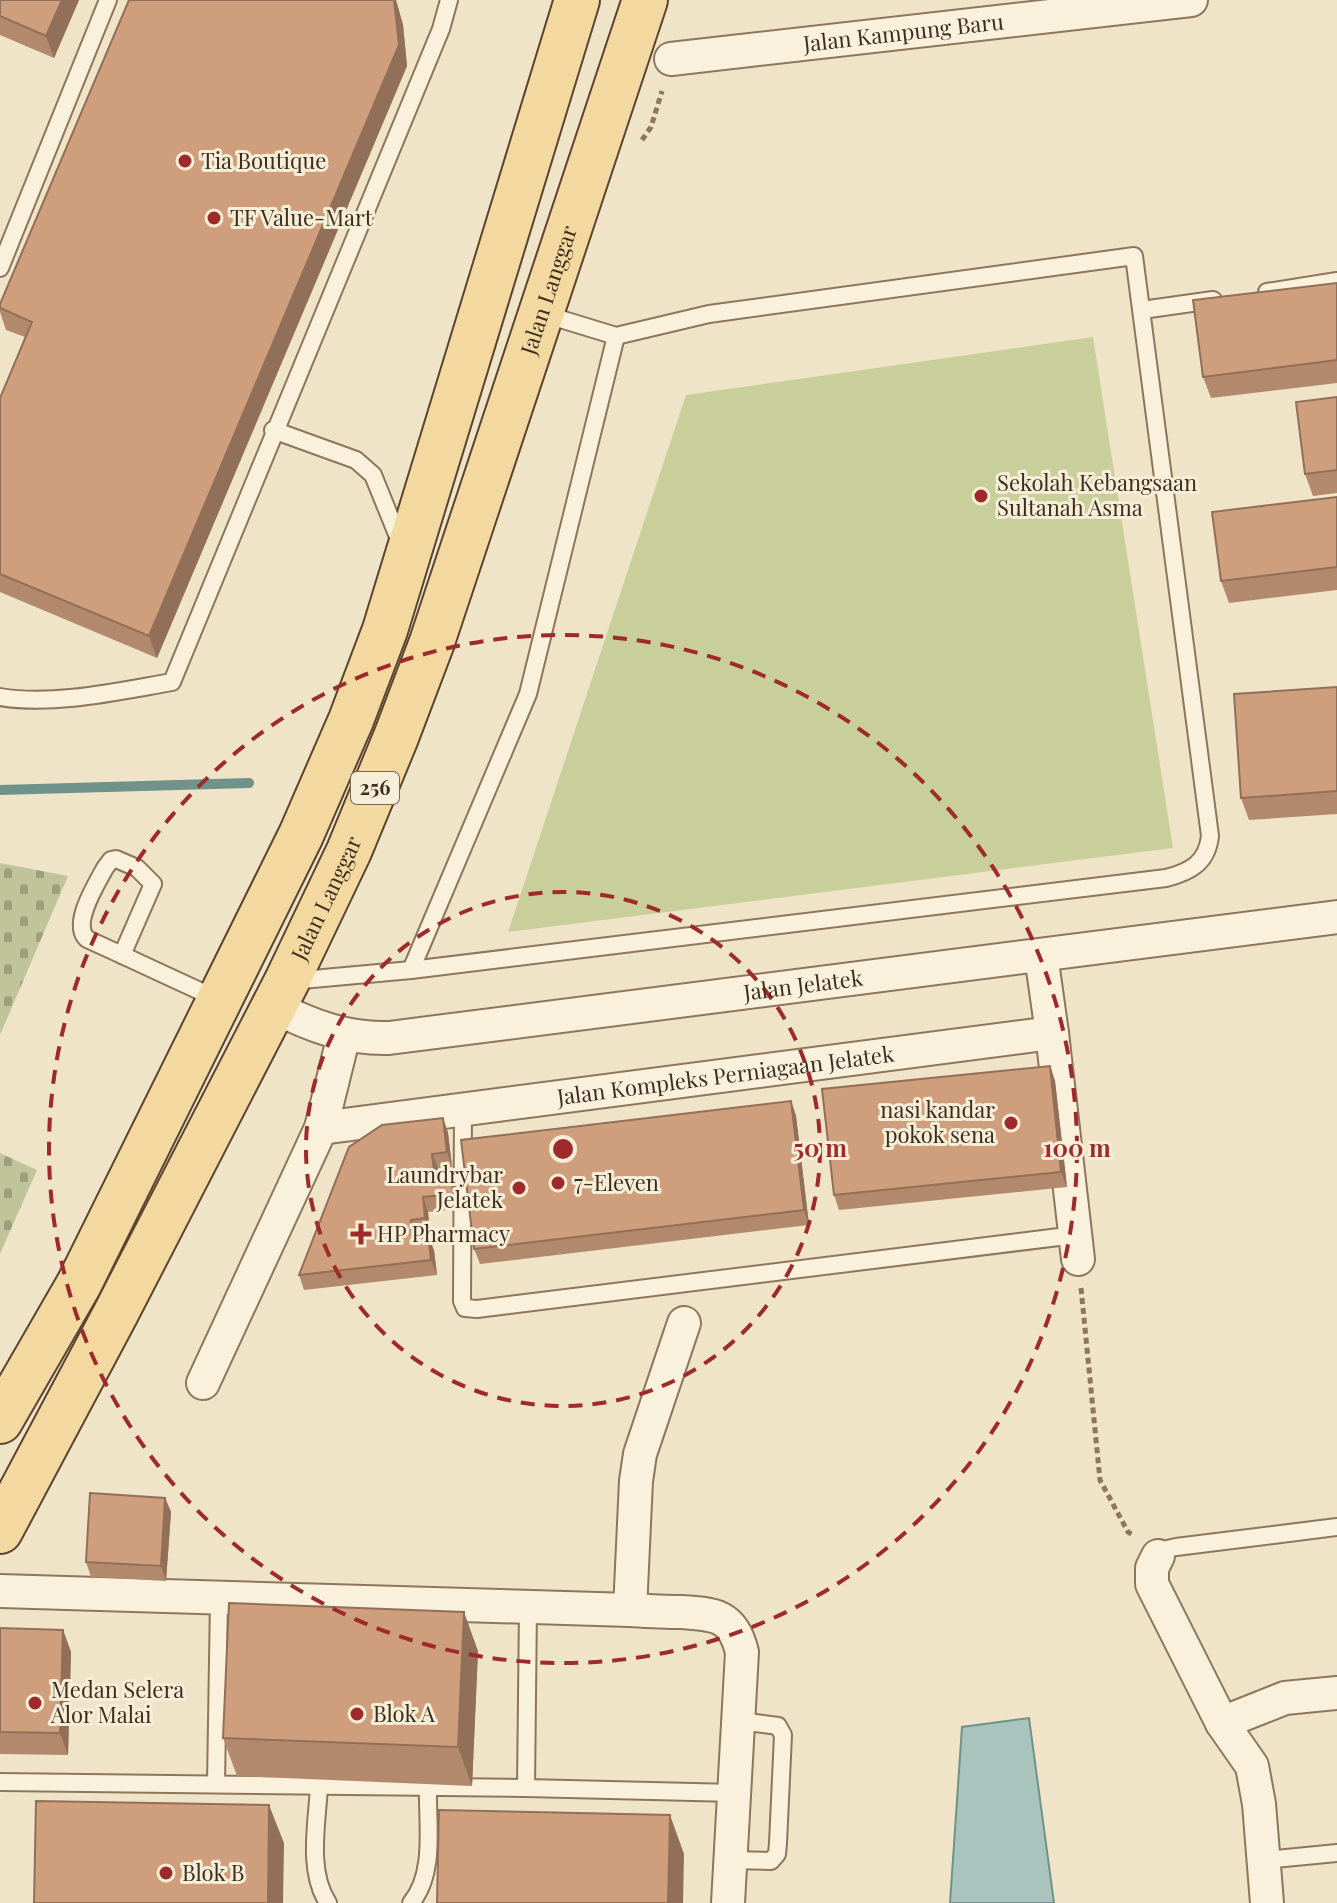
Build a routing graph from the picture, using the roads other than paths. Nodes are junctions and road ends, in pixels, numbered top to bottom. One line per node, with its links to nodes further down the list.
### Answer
1 (108, 0): 8 (lane)
2 (449, 0): 13 (lane)
3 (577, 0): 14 (main road, 256)
4 (645, 0): 11 (main road, Jalan Langgar / 256)
5 (1183, 0): 6 (street, Jalan Kampung Baru); 7 (street, Jalan Kampung Baru)
6 (1191, 0)
7 (671, 59)
8 (0, 268)
9 (1337, 281): 10 (lane)
10 (1142, 310): 12 (lane); 19 (lane)
11 (543, 313): 12 (lane); 20 (main road, Jalan Langgar / 256)
12 (616, 336): 19 (lane)
13 (273, 430): 14 (lane); 15 (lane)
14 (406, 557): 21 (main road, 256)
15 (0, 697)
16 (1336, 923): 18 (street, Jalan Jelatek)
17 (122, 955): 17 (lane); 21 (lane)
18 (1041, 955): 22 (street); 23 (street, Jalan Jelatek)
19 (411, 970): 20 (lane)
20 (280, 994): 23 (street, Jalan Jelatek); 33 (main road, Jalan Langgar / 256)
21 (219, 1000): 27 (main road, 256)
22 (1052, 1033): 24 (street, Jalan Kompleks Perniagaan Jelatek); 26 (street)
23 (344, 1035): 25 (street)
24 (463, 1109): 25 (street, Jalan Kompleks Perniagaan Jelatek); 26 (lane)
25 (321, 1128): 29 (street)
26 (1076, 1247)
27 (79, 1284): 30 (main road); 31 (main road, 256)
28 (684, 1323): 38 (street)
29 (203, 1383)
30 (0, 1385)
31 (0, 1421)
32 (1337, 1527): 34 (lane)
33 (0, 1531)
34 (1158, 1556): 41 (street)
35 (0, 1591): 36 (street)
36 (219, 1599): 37 (street); 43 (lane)
37 (528, 1607): 38 (street); 46 (lane)
38 (630, 1610): 40 (street)
39 (1337, 1693): 41 (street)
40 (740, 1721): 47 (street); 49 (lane)
41 (1222, 1723): 50 (street)
42 (0, 1782): 43 (lane)
43 (216, 1784): 44 (lane)
44 (319, 1787): 45 (lane); 51 (lane)
45 (428, 1788): 46 (lane); 52 (lane)
46 (526, 1788): 47 (lane)
47 (735, 1793): 49 (street)
48 (1337, 1853): 50 (lane)
49 (730, 1860): 53 (street)
50 (1264, 1860): 54 (street)
51 (328, 1903)
52 (411, 1903)
53 (728, 1903)
54 (1267, 1903)

